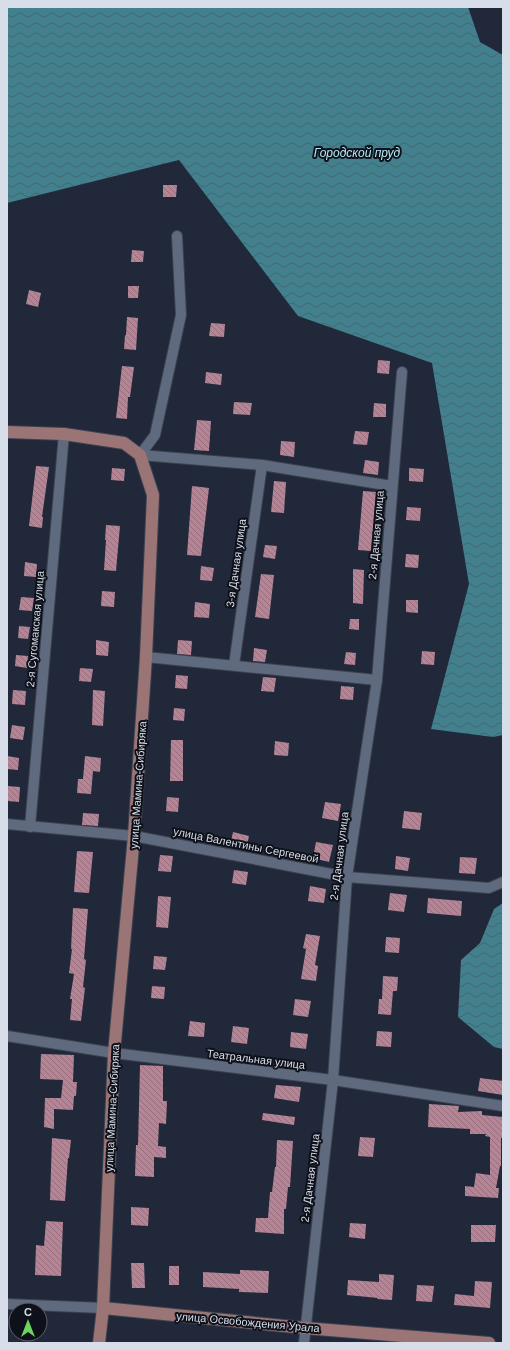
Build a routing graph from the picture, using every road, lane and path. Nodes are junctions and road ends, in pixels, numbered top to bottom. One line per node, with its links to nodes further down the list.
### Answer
1 (177, 236): 5 (street)
2 (402, 372): 7 (street, 2-я Дачная улица)
3 (7, 432): 4 (main road)
4 (64, 434): 5 (main road); 12 (street, 2-я Сугомакская улица)
5 (140, 455): 6 (street); 8 (main road, улица Мамина-Сибиряка)
6 (262, 465): 7 (street); 9 (street, 3-я Дачная улица)
7 (392, 486): 10 (street, 2-я Дачная улица)
8 (146, 657): 9 (street); 13 (main road, улица Мамина-Сибиряка)
9 (234, 665): 10 (street)
10 (377, 680): 14 (street, 2-я Дачная улица)
11 (7, 824): 12 (street, улица Валентины Сергеевой)
12 (30, 826): 13 (street, улица Валентины Сергеевой)
13 (134, 836): 14 (street, улица Валентины Сергеевой); 17 (main road, улица Мамина-Сибиряка)
14 (347, 877): 15 (street, улица Валентины Сергеевой); 18 (street, 2-я Дачная улица)
15 (503, 882)
16 (7, 1036): 17 (street, Театральная улица)
17 (114, 1053): 18 (street, Театральная улица); 21 (main road, улица Мамина-Сибиряка)
18 (333, 1080): 19 (street, Театральная улица); 22 (street, 2-я Дачная улица)
19 (503, 1106)
20 (7, 1304): 21 (street, улица Освобождения Урала)
21 (103, 1308): 22 (main road, улица Освобождения Урала); 23 (main road, улица Мамина-Сибиряка)
22 (305, 1328): 24 (street, 2-я Дачная улица); 25 (main road, улица Освобождения Урала)
23 (99, 1343)
24 (304, 1343)
25 (490, 1343)

